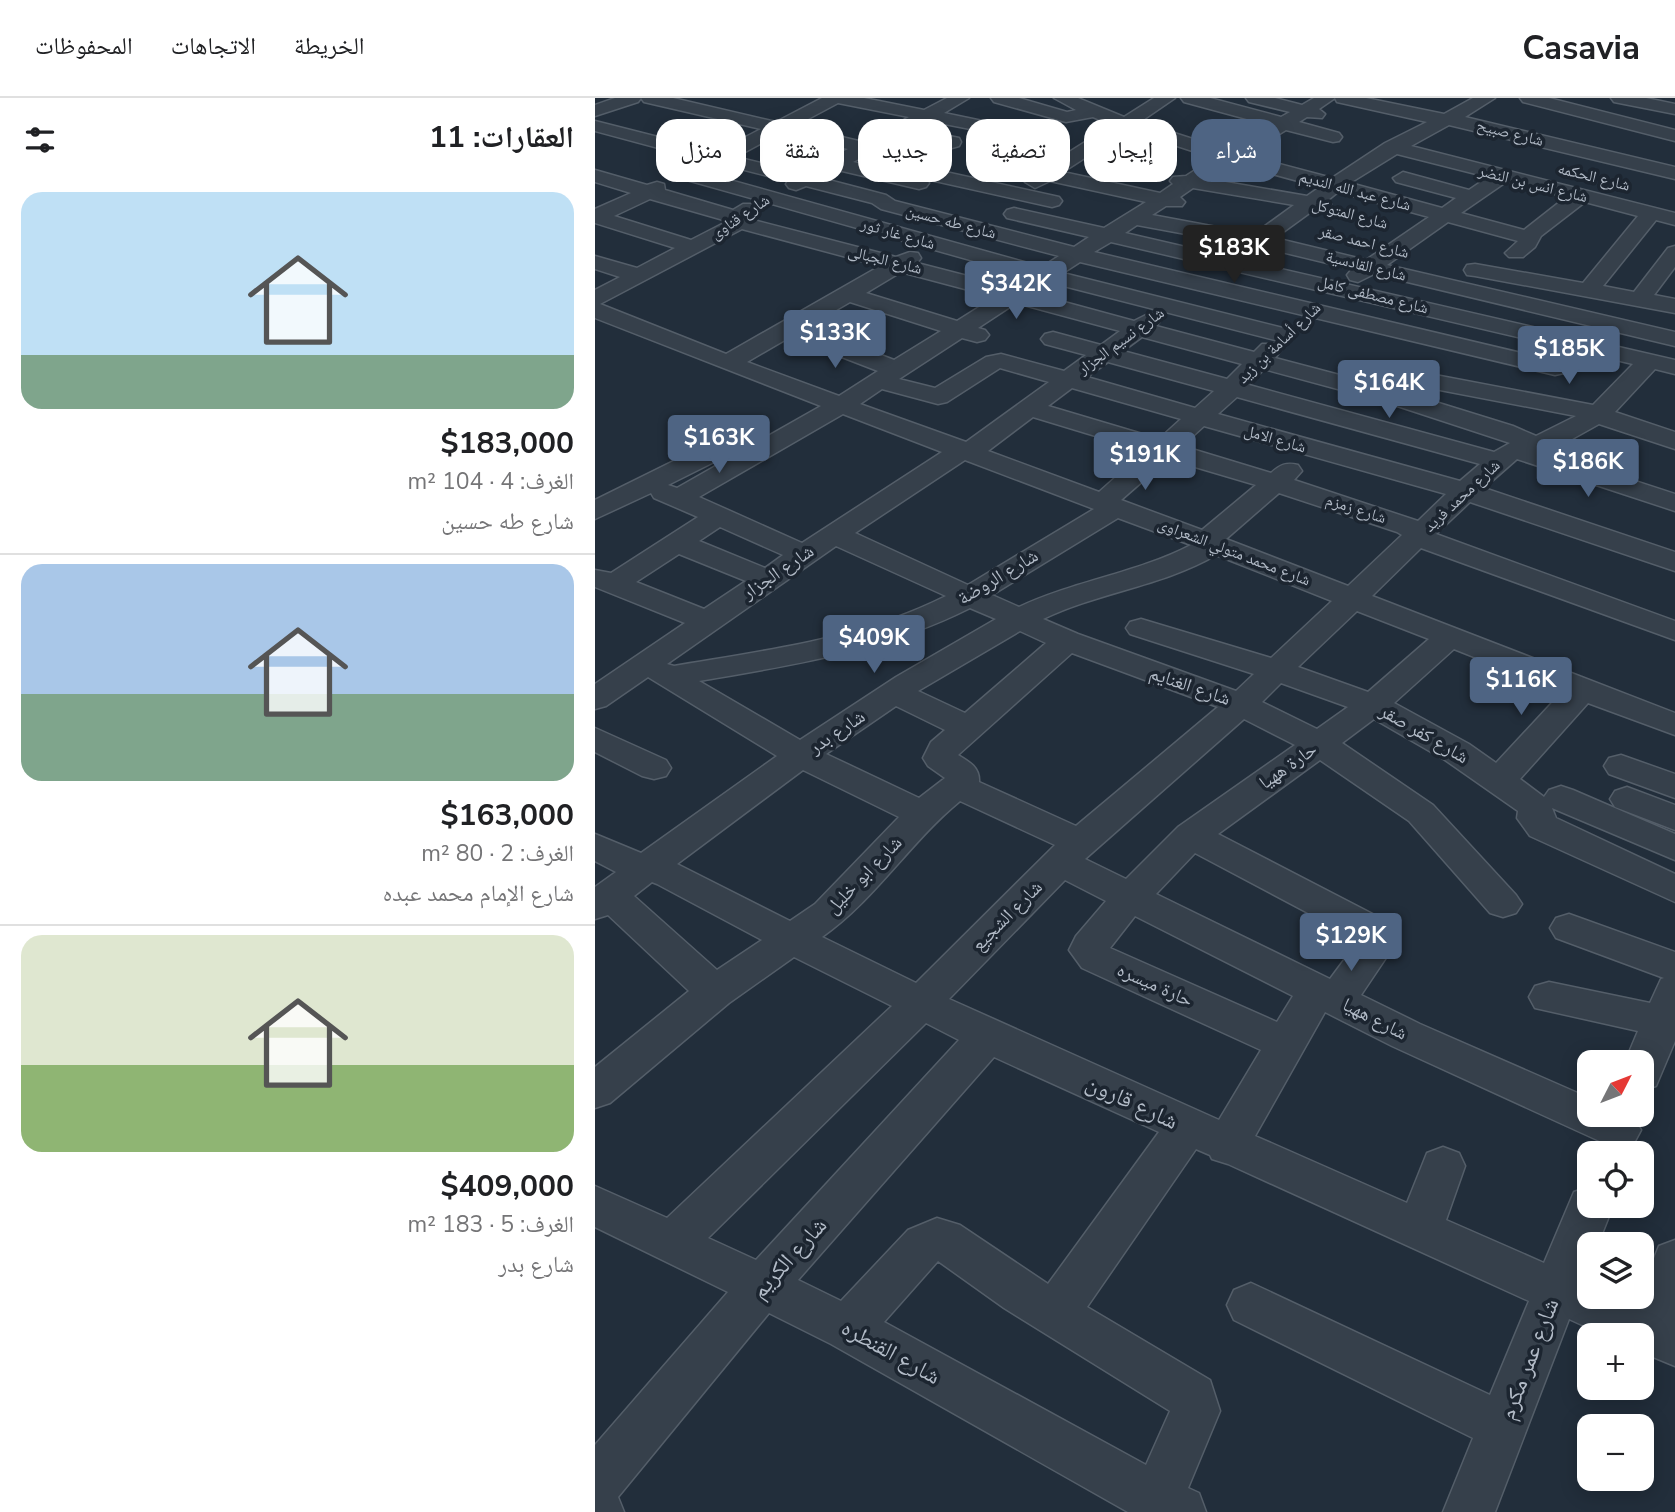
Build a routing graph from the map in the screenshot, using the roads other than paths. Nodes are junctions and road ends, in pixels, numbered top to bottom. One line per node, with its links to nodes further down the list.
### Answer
1 (602, 98): 11 (street)
2 (632, 98): 20 (street)
3 (650, 98): 24 (street)
4 (836, 98): 16 (street); 23 (street)
5 (1063, 98): 21 (street, شارع عبد الله النديم)
6 (1190, 98): 33 (street)
7 (1255, 98): 22 (street)
8 (1343, 98): 19 (street, شارع صبيح)
9 (1529, 98): 36 (street)
10 (1620, 98): 17 (street)
11 (595, 100)
12 (1161, 103): 30 (street)
13 (1485, 105): 19 (street, شارع نسيم الجزار)
14 (784, 107): 23 (street)
15 (1329, 108): 22 (street)
16 (967, 109): 18 (street, شارع قناوى); 18 (street); 28 (street, شارع قناوى)
17 (1675, 109)
18 (1019, 110): 21 (street)
19 (1440, 110): 37 (street, شارع نسيم الجزار); 54 (street, شارع صبيح)
20 (595, 111)
21 (1093, 111): 29 (street, شارع عبد الله النديم)
22 (1304, 111): 33 (street)
23 (807, 112): 25 (street); 27 (street)
24 (718, 114): 26 (street); 32 (street)
25 (833, 118)
26 (708, 119)
27 (794, 119)
28 (935, 119)
29 (1113, 119)
30 (1134, 119)
31 (1553, 123): 45 (street)
32 (760, 124)
33 (1282, 124): 52 (street)
34 (595, 126): 39 (street, شارع طه حسين)
35 (760, 136): 40 (street)
36 (1675, 136)
37 (1395, 138): 49 (street, شارع انس بن النضر); 52 (street, شارع نسيم الجزار)
38 (746, 141): 40 (street)
39 (656, 142)
40 (749, 142): 41 (street); 42 (street)
41 (746, 144)
42 (760, 145)
43 (656, 148): 51 (street, شارع غار ثور)
44 (1084, 150): 46 (street)
45 (1675, 153)
46 (1074, 157): 47 (street); 48 (street)
47 (1070, 159)
48 (1084, 159)
49 (1436, 159): 55 (street, شارع انس بن النضر); 58 (street)
50 (619, 163): 56 (street)
51 (656, 163)
52 (1366, 163): 68 (street, شارع نسيم الجزار)
53 (1281, 174): 68 (street, شارع عبد الله النديم)
54 (1675, 174): 80 (street)
55 (1502, 176): 73 (street, شارع انس بن النضر); 75 (street, شارع أسامة بن زيد)
56 (595, 177): 70 (street, شارع الجبالى)
57 (1070, 178): 69 (street)
58 (1403, 178): 72 (street); 75 (street)
59 (670, 182): 70 (street)
60 (715, 182): 74 (street, شارع غار ثور)
61 (800, 182): 74 (street, شارع قناوى)
62 (811, 182): 76 (street, شارع طه حسين)
63 (921, 182): 76 (street)
64 (933, 182): 82 (street, شارع مصطفى كامل)
65 (944, 182): 71 (street)
66 (1034, 182): 71 (street)
67 (1189, 182): 69 (street); 77 (street, شارع المتوكل)
68 (1335, 185): 72 (street, شارع عبد الله النديم); 77 (street, شارع نسيم الجزار)
69 (1164, 189): 79 (street); 88 (street)
70 (649, 192): 86 (street); 90 (street, شارع الجبالى)
71 (1016, 194): 78 (street); 82 (street)
72 (1374, 196): 85 (street, شارع عبد الله النديم)
73 (1580, 196): 80 (street, شارع انس بن النضر); 97 (street, شارع بدر)
74 (769, 197): 90 (street, شارع قناوى); 91 (street, شارع غار ثور)
75 (1474, 197): 85 (street, شارع أسامة بن زيد)
76 (884, 202): 91 (street); 93 (street, شارع طه حسين)
77 (1308, 202): 81 (street, شارع المتوكل); 92 (street, شارع نسيم الجزار)
78 (1069, 204)
79 (1201, 207)
80 (1627, 207): 84 (street, شارع انس بن النضر)
81 (1336, 208)
82 (993, 209): 93 (street); 96 (street, شارع مصطفى كامل)
83 (1108, 212): 88 (street, شارع القادسية)
84 (1651, 213): 89 (street, شارع انس بن النضر); 115 (street)
85 (1447, 216): 97 (street, شارع عبد الله النديم); 101 (street, شارع أسامة بن زيد)
86 (595, 217): 102 (street)
87 (1253, 217): 92 (street, شارع احمد صقر)
88 (1134, 218): 96 (street); 98 (street, شارع القادسية)
89 (1675, 219)
90 (738, 220): 99 (street, شارع الجبالى); 102 (street, شارع قناوى)
91 (851, 221): 99 (street); 100 (street, شارع غار ثور)
92 (1282, 222): 95 (street, شارع احمد صقر); 98 (street, شارع نسيم الجزار)
93 (966, 225): 100 (street); 104 (street, شارع طه حسين)
94 (1397, 226): 101 (street, شارع المتوكل)
95 (1306, 228)
96 (1108, 235): 104 (street); 107 (street, شارع مصطفى كامل)
97 (1530, 238): 112 (street, شارع بدر)
98 (1257, 241): 105 (street, شارع القادسية); 107 (street, شارع نسيم الجزار)
99 (813, 242): 109 (street, شارع الجبالى)
100 (935, 244): 109 (street); 110 (street, شارع غار ثور)
101 (1420, 245): 105 (street, شارع أسامة بن زيد)
102 (692, 247): 111 (street, شارع قناوى)
103 (1675, 252): 118 (street)
104 (1079, 255): 110 (street); 113 (street, شارع طه حسين)
105 (1370, 255): 112 (street, شارع القادسية); 114 (street, شارع أسامة بن زيد)
106 (595, 262): 111 (street)
107 (1230, 262): 113 (street, شارع نسيم الجزار); 114 (street, شارع مصطفى كامل)
108 (1456, 265): 112 (street)
109 (892, 268): 116 (street); 119 (street, شارع الجبالى)
110 (1047, 275): 119 (street); 120 (street, شارع غار ثور)
111 (638, 276): 117 (street, شارع قناوى)
112 (1496, 282): 115 (street); 125 (street, شارع بدر); 130 (street, شارع القادسية)
113 (1201, 283): 120 (street, شارع نسيم الجزار); 122 (street, شارع طه حسين)
114 (1341, 286): 122 (street, شارع أسامة بن زيد); 125 (street, شارع مصطفى كامل)
115 (1588, 291): 118 (street)
116 (847, 294): 124 (street); 126 (street)
117 (595, 299)
118 (1639, 300): 121 (street)
119 (1007, 301): 127 (street); 128 (street); 135 (street)
120 (1170, 306): 127 (street, شارع نسيم الجزار); 134 (street, شارع غار ثور)
121 (1675, 306)
122 (1313, 308): 129 (street, شارع طه حسين); 134 (street, شارع أسامة بن زيد)
123 (595, 310): 136 (street, شارع محمد متولي الشعراوى)
124 (914, 315): 128 (street); 133 (street)
125 (1465, 317): 129 (street, شارع بدر); 132 (street, شارع مصطفى كامل)
126 (788, 328): 133 (street, شارع الامل); 136 (street)
127 (1138, 329): 134 (street); 135 (street, شارع نسيم الجزار)
128 (961, 330): 131 (street); 139 (street)
129 (1441, 339): 138 (street, شارع طه حسين); 140 (street, شارع بدر)
130 (1675, 339)
131 (1010, 345)
132 (1575, 345): 137 (street, شارع مصطفى كامل); 138 (street)
133 (843, 349): 139 (street, شارع الامل)
134 (1270, 349): 140 (street); 142 (street, شارع أسامة بن زيد); 143 (street)
135 (1104, 353): 141 (street, شارع نسيم الجزار); 142 (street)
136 (728, 363): 145 (street, شارع محمد متولي الشعراوى)
137 (1662, 364): 148 (street, شارع محمد فريد)
138 (1556, 368): 144 (street)
139 (889, 375): 141 (street, شارع الامل); 145 (street)
140 (1399, 375): 143 (street, شارع بدر); 144 (street)
141 (1067, 380): 146 (street, شارع نسيم الجزار); 149 (street, شارع الامل)
142 (1232, 388): 149 (street, شارع أسامة بن زيد); 150 (street)
143 (1379, 393): 150 (street, شارع بدر); 155 (street)
144 (1529, 399): 148 (street)
145 (831, 401): 154 (street, شارع محمد متولي الشعراوى); 157 (street); 159 (street)
146 (1029, 408): 152 (street, شارع زمزم); 154 (street, شارع نسيم الجزار)
147 (1675, 412): 151 (street)
148 (1595, 415): 151 (street); 155 (street, شارع محمد فريد)
149 (1199, 417): 152 (street, شارع أسامة بن زيد); 153 (street, شارع الامل)
150 (1347, 420): 153 (street, شارع بدر); 155 (street)
151 (1667, 439)
152 (1164, 448): 156 (street, شارع زمزم); 161 (street, شارع أسامة بن زيد)
153 (1314, 450): 156 (street, شارع بدر); 158 (street, شارع الامل)
154 (966, 451): 161 (street, شارع محمد متولي الشعراوى); 164 (street, شارع الجزار)
155 (1516, 452): 158 (street, شارع محمد فريد); 160 (street)
156 (1276, 483): 165 (street, شارع زمزم); 166 (street, شارع بدر)
157 (648, 485): 159 (street); 162 (street)
158 (1465, 491): 165 (street, شارع محمد فريد); 169 (street, شارع الامل)
159 (678, 498): 163 (street)
160 (1675, 503)
161 (1109, 504): 166 (street, شارع محمد متولي الشعراوى); 172 (street, شارع الروضة)
162 (595, 511)
163 (719, 516): 167 (street); 168 (street)
164 (834, 534): 168 (street, شارع الجزار); 172 (street, شارع الغنايم)
165 (1419, 535): 173 (street, شارع محمد فريد); 177 (street, شارع زمزم)
166 (1210, 542): 173 (street, شارع محمد متولي الشعراوى); 174 (street, شارع بدر)
167 (677, 544): 170 (street); 171 (street)
168 (804, 554): 170 (street, شارع الجزار)
169 (1675, 562)
170 (768, 579): 175 (street, شارع الجزار)
171 (604, 581): 175 (street)
172 (970, 594): 174 (street, شارع الغنايم); 180 (street, شارع الروضة)
173 (1351, 598): 178 (street, شارع محمد متولي الشعراوى); 181 (street, شارع الشجيع)
174 (1020, 618): 179 (street, شارع الغنايم); 183 (street, شارع بدر)
175 (707, 621): 180 (street, شارع الجزار)
176 (1141, 628): 181 (street, شارع كفر صقر)
177 (1675, 631)
178 (1450, 637): 182 (street, شارع محمد متولي الشعراوى); 186 (street, حارة ههيا)
179 (1067, 641): 185 (street, شارع الغنايم); 188 (street)
180 (657, 670): 184 (street, شارع الجزار); 191 (street)
181 (1275, 670): 185 (street, شارع الشجيع); 186 (street, شارع كفر صقر)
182 (1583, 689): 187 (street, شارع محمد متولي الشعراوى); 193 (street)
183 (895, 693): 188 (street); 191 (street, شارع بدر)
184 (595, 699)
185 (1241, 704): 190 (street, شارع الغنايم); 202 (street, شارع الشجيع)
186 (1373, 705): 190 (street, حارة ههيا); 193 (street, شارع كفر صقر)
187 (1675, 725)
188 (968, 729): 194 (street)
189 (595, 739): 192 (street)
190 (1320, 744): 199 (street, حارة ههيا); 207 (street, شارع الغنايم)
191 (802, 756): 197 (street); 203 (street, شارع بدر)
192 (654, 768)
193 (1499, 781): 204 (street, شارع كفر صقر)
194 (957, 786): 197 (street, شارع ابو خليل); 202 (street, شارع ههيا)
195 (1675, 787): 198 (street)
196 (1561, 798): 201 (street)
197 (922, 814): 209 (street, شارع ابو خليل)
198 (1675, 818)
199 (1191, 836): 205 (street, حارة ههيا); 212 (street)
200 (595, 846): 203 (street, شارع قارون)
201 (1675, 848)
202 (1070, 852): 205 (street, شارع ههيا); 214 (street, شارع الشجيع)
203 (647, 868): 206 (street, شارع بدر); 209 (street, شارع قارون)
204 (1675, 889)
205 (1129, 898): 212 (street, شارع ههيا); 217 (street, حارة ميسره)
206 (603, 901): 211 (street)
207 (1503, 904)
208 (1569, 928): 210 (street)
209 (791, 939): 211 (street, شارع ابو خليل); 214 (street, شارع قارون)
210 (1675, 967)
211 (715, 992): 219 (street, شارع ابو خليل)
212 (1327, 995): 217 (street); 221 (street, شارع ههيا)
213 (1549, 997): 215 (street)
214 (921, 1003): 216 (street, شارع قارون); 227 (street, شارع الشجيع)
215 (1668, 1006): 218 (street)
216 (988, 1036): 220 (street, شارع قارون); 229 (street, شارع الكريم)
217 (1286, 1045): 222 (street)
218 (1651, 1050)
219 (595, 1091)
220 (1187, 1127): 222 (street, شارع قارون); 232 (street)
221 (1618, 1133)
222 (1227, 1146): 226 (street, شارع قارون)
223 (1443, 1166): 226 (street)
224 (595, 1205): 227 (street, شارع القنطره)
225 (1585, 1218): 230 (street, شارع عمر مكرم)
226 (1419, 1230): 230 (street, شارع قارون)
227 (672, 1243): 229 (street, شارع القنطره)
228 (1675, 1261): 234 (street)
229 (762, 1287): 233 (street, شارع القنطره); 236 (street, شارع الكريم)
230 (1556, 1291): 234 (street, شارع قارون); 235 (street, شارع عمر مكرم)
231 (1251, 1305): 235 (street)
232 (1056, 1312): 233 (street); 237 (street)
233 (848, 1328): 237 (street, شارع القنطره)
234 (1663, 1339)
235 (1503, 1427): 238 (street, شارع عمر مكرم)
236 (595, 1484)
237 (1168, 1506)
238 (1469, 1512)

